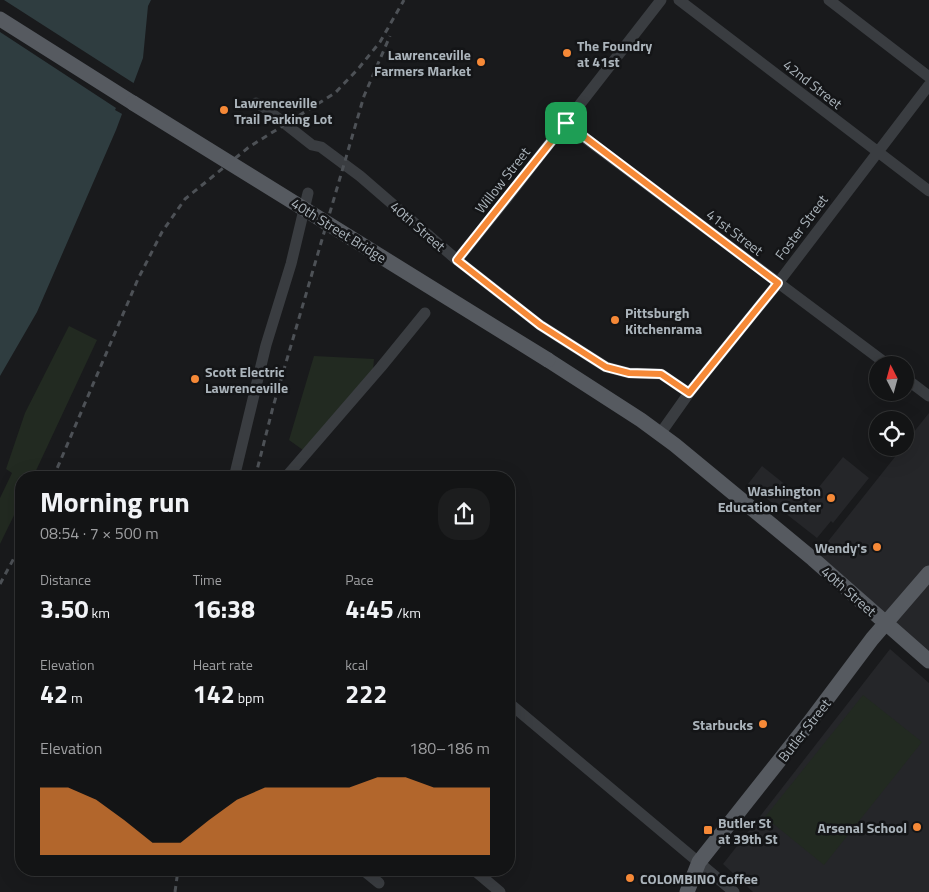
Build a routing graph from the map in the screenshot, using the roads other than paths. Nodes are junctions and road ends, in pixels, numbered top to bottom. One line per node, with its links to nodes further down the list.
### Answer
1 (661, 0): 8 (street, Willow Street)
2 (679, 0): 9 (street, 42nd Street)
3 (829, 0): 5 (street)
4 (0, 19): 19 (main road, 40th Street Bridge, bridge)
5 (929, 77)
6 (929, 85): 9 (street, Foster Street)
7 (256, 103): 12 (street, 40th Street)
8 (566, 123): 12 (street, Willow Street); 13 (street, 41st Street)
9 (878, 153): 10 (street, 42nd Street); 13 (street, Foster Street)
10 (929, 191)
11 (308, 193): 21 (street)
12 (457, 260): 17 (street, 40th Street)
13 (778, 283): 15 (street, 41st Street); 17 (street, Foster Street)
14 (425, 314): 22 (street)
15 (876, 356)
16 (914, 385): 18 (street)
17 (689, 393): 19 (street, Foster Street)
18 (929, 396)
19 (660, 434): 20 (main road, 40th Street Bridge)
20 (676, 445): 24 (main road, 40th Street)
21 (236, 471)
22 (290, 471)
23 (929, 572): 24 (main road, Butler Street)
24 (886, 623): 25 (main road, 40th Street); 27 (main road, Butler Street)
25 (929, 661)
26 (515, 708): 27 (street)
27 (699, 862): 32 (main road, Butler Street); 33 (street)
28 (370, 876): 30 (street)
29 (481, 876): 31 (street)
30 (379, 883)
31 (500, 892)
32 (687, 892)
33 (734, 892)

